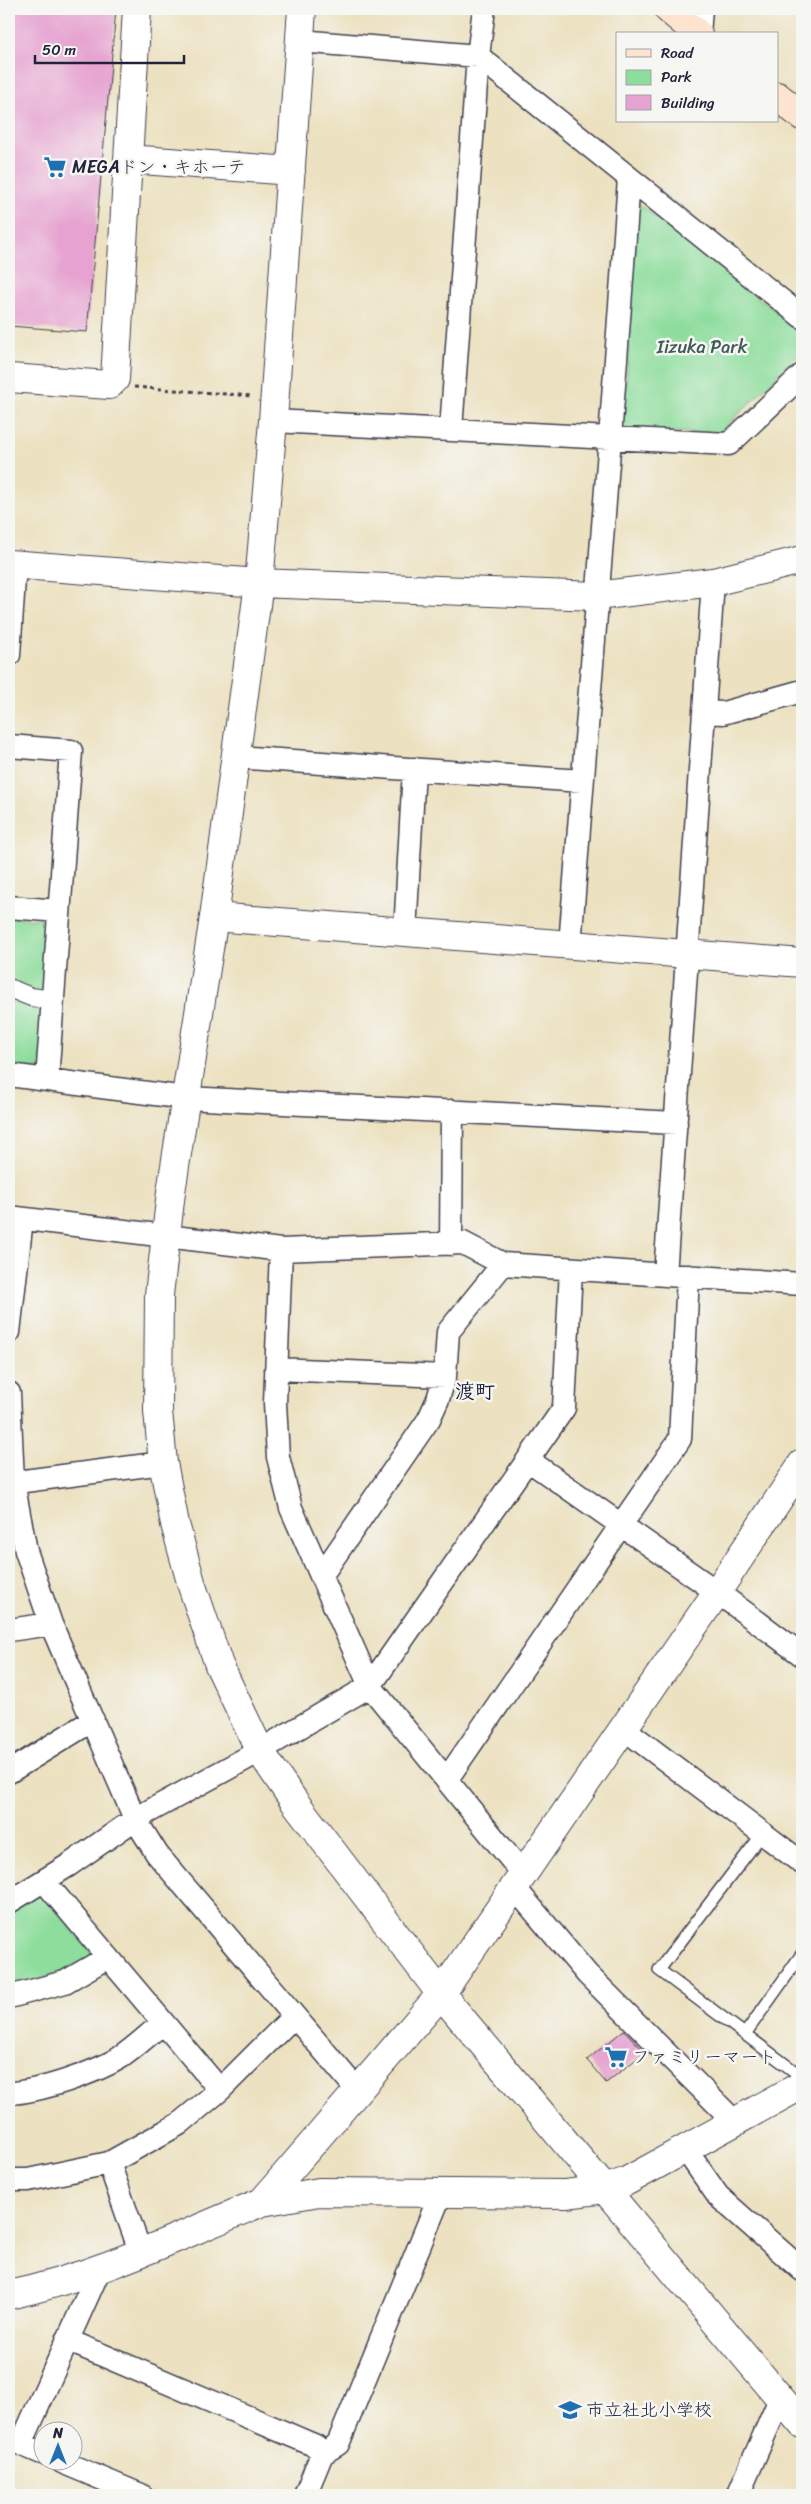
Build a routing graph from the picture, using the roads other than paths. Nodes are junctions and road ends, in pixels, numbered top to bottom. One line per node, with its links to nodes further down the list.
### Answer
1 (137, 9): 12 (street)
2 (302, 9): 8 (street)
3 (484, 9): 9 (street)
4 (668, 9): 6 (main road)
5 (701, 9): 7 (street)
6 (697, 32)
7 (699, 32)
8 (300, 41): 9 (street); 13 (street)
9 (478, 56): 14 (street); 19 (street)
10 (778, 97): 11 (main road)
11 (802, 116)
12 (128, 159): 13 (street); 17 (street)
13 (291, 170): 18 (street)
14 (629, 178): 15 (street); 20 (street)
15 (802, 318)
16 (802, 375): 20 (street)
17 (9, 378)
18 (273, 421): 19 (street); 24 (street)
19 (451, 430): 20 (street)
20 (611, 438): 25 (street)
21 (802, 560): 23 (street)
22 (12, 564): 24 (street); 26 (street)
23 (713, 582): 25 (street); 28 (street)
24 (260, 583): 25 (street); 30 (street)
25 (596, 596): 32 (street)
26 (9, 655)
27 (802, 691): 28 (street)
28 (704, 712): 38 (street)
29 (9, 746): 34 (street)
30 (235, 756): 31 (street); 35 (street)
31 (414, 769): 32 (street); 36 (street)
32 (582, 781): 37 (street)
33 (9, 907): 34 (street)
34 (59, 911): 41 (street)
35 (214, 917): 36 (street); 44 (street)
36 (404, 934): 37 (street)
37 (570, 946): 38 (street)
38 (688, 955): 39 (street); 46 (street)
39 (802, 963)
40 (9, 988): 41 (street)
41 (53, 1000): 43 (street)
42 (9, 1075): 43 (street)
43 (47, 1080): 44 (street)
44 (186, 1098): 45 (street); 48 (street)
45 (452, 1112): 46 (street); 49 (street)
46 (676, 1123): 53 (street)
47 (15, 1218): 48 (street); 56 (street)
48 (166, 1238): 50 (street); 61 (street)
49 (450, 1244): 50 (street); 51 (street)
50 (281, 1250): 57 (street)
51 (503, 1264): 52 (street); 58 (street)
52 (571, 1269): 53 (street); 60 (street)
53 (665, 1275): 54 (street)
54 (688, 1276): 55 (street); 64 (street)
55 (802, 1284)
56 (9, 1332)
57 (276, 1369): 58 (street); 65 (street)
58 (445, 1376): 65 (street)
59 (9, 1393): 63 (street)
60 (528, 1460): 64 (street); 70 (street)
61 (163, 1463): 63 (street); 73 (street)
62 (802, 1464): 66 (street)
63 (11, 1482): 67 (street)
64 (622, 1526): 66 (street); 75 (street)
65 (321, 1576): 70 (street)
66 (717, 1592): 69 (street); 72 (street)
67 (51, 1624): 68 (street); 71 (street)
68 (9, 1630)
69 (802, 1655)
70 (370, 1686): 73 (street); 75 (street)
71 (92, 1720): 74 (street); 76 (street)
72 (623, 1728): 77 (street); 79 (street)
73 (260, 1751): 76 (street); 84 (street)
74 (9, 1772)
75 (446, 1780): 79 (street)
76 (135, 1819): 80 (street); 86 (street)
77 (762, 1833): 78 (street); 88 (lane)
78 (802, 1863)
79 (519, 1880): 84 (street); 94 (street)
80 (44, 1881): 81 (street); 83 (street)
81 (9, 1902)
82 (802, 1954): 88 (lane)
83 (108, 1958): 85 (street); 87 (street)
84 (441, 1994): 92 (street); 98 (street)
85 (9, 1996)
86 (294, 2016): 91 (street); 92 (street)
87 (163, 2023): 91 (street); 93 (street)
88 (745, 2034): 89 (lane)
89 (802, 2077)
90 (802, 2085): 94 (street)
91 (220, 2090): 96 (street)
92 (358, 2091): 100 (street)
93 (9, 2093)
94 (736, 2123): 95 (street)
95 (686, 2150): 98 (street); 103 (street)
96 (109, 2163): 97 (street); 101 (street)
97 (9, 2180)
98 (606, 2189): 99 (street); 108 (street)
99 (442, 2193): 100 (street); 112 (street)
100 (262, 2202): 101 (street)
101 (140, 2251): 102 (street)
102 (100, 2268): 105 (street); 107 (street)
103 (802, 2270)
104 (9, 2281): 105 (street)
105 (48, 2287): 106 (street)
106 (9, 2295)
107 (67, 2340): 110 (street); 112 (street)
108 (780, 2399): 109 (street); 116 (street)
109 (802, 2424)
110 (15, 2442): 111 (street)
111 (32, 2449)
112 (322, 2454): 115 (street)
113 (82, 2470): 114 (street)
114 (141, 2495)
115 (306, 2495)
116 (738, 2495)

